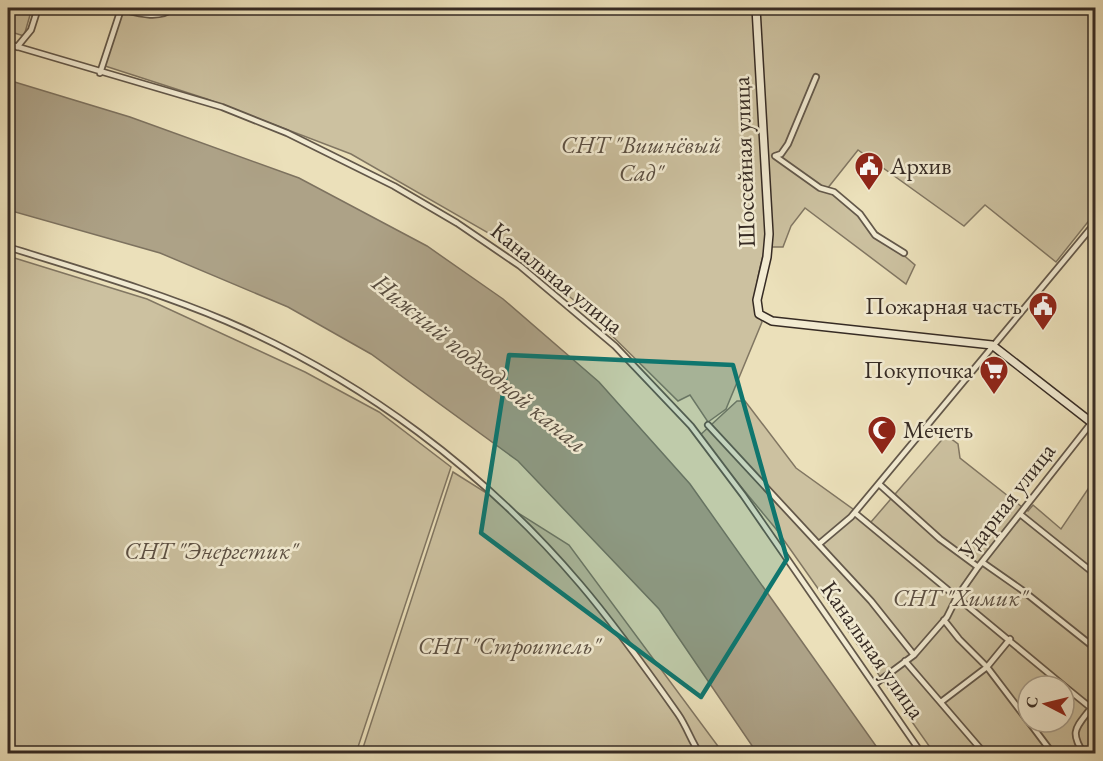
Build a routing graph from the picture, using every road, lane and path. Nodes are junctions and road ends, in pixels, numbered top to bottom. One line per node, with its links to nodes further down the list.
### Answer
1 (38, 8): 5 (street)
2 (174, 8): 6 (street)
3 (756, 8): 8 (street, Шоссейная улица)
4 (8, 44): 5 (street, Канальная улица)
5 (17, 46): 6 (street, Канальная улица)
6 (100, 73): 30 (street, Канальная улица)
7 (816, 77): 9 (street)
8 (765, 155): 9 (street); 13 (street, Шоссейная улица)
9 (775, 156): 12 (street)
10 (1095, 222): 13 (street)
11 (8, 247): 36 (street)
12 (904, 254)
13 (992, 345): 14 (street); 16 (street)
14 (1094, 422): 18 (street, Ударная улица)
15 (708, 425): 19 (street)
16 (879, 484): 17 (street); 20 (street)
17 (855, 513): 19 (street); 22 (street)
18 (1020, 514): 20 (street, Ударная улица); 21 (street)
19 (819, 544): 26 (street)
20 (980, 565): 22 (street, Ударная улица); 25 (street)
21 (1095, 575)
22 (957, 597): 23 (street, Ударная улица); 24 (street)
23 (944, 620): 26 (street, Ударная улица); 28 (street)
24 (1010, 639): 28 (street); 29 (street)
25 (1095, 649)
26 (914, 655): 27 (street, Ударная улица)
27 (905, 661): 30 (street, Ударная улица); 32 (street)
28 (987, 667): 32 (street); 33 (street)
29 (1050, 674)
30 (875, 684): 37 (street, Канальная улица)
31 (1076, 696): 34 (street)
32 (941, 702): 38 (street)
33 (1016, 706)
34 (1093, 710): 40 (street)
35 (1038, 734): 39 (street)
36 (700, 753)
37 (922, 753)
38 (985, 753)
39 (1053, 753)
40 (1084, 753)

